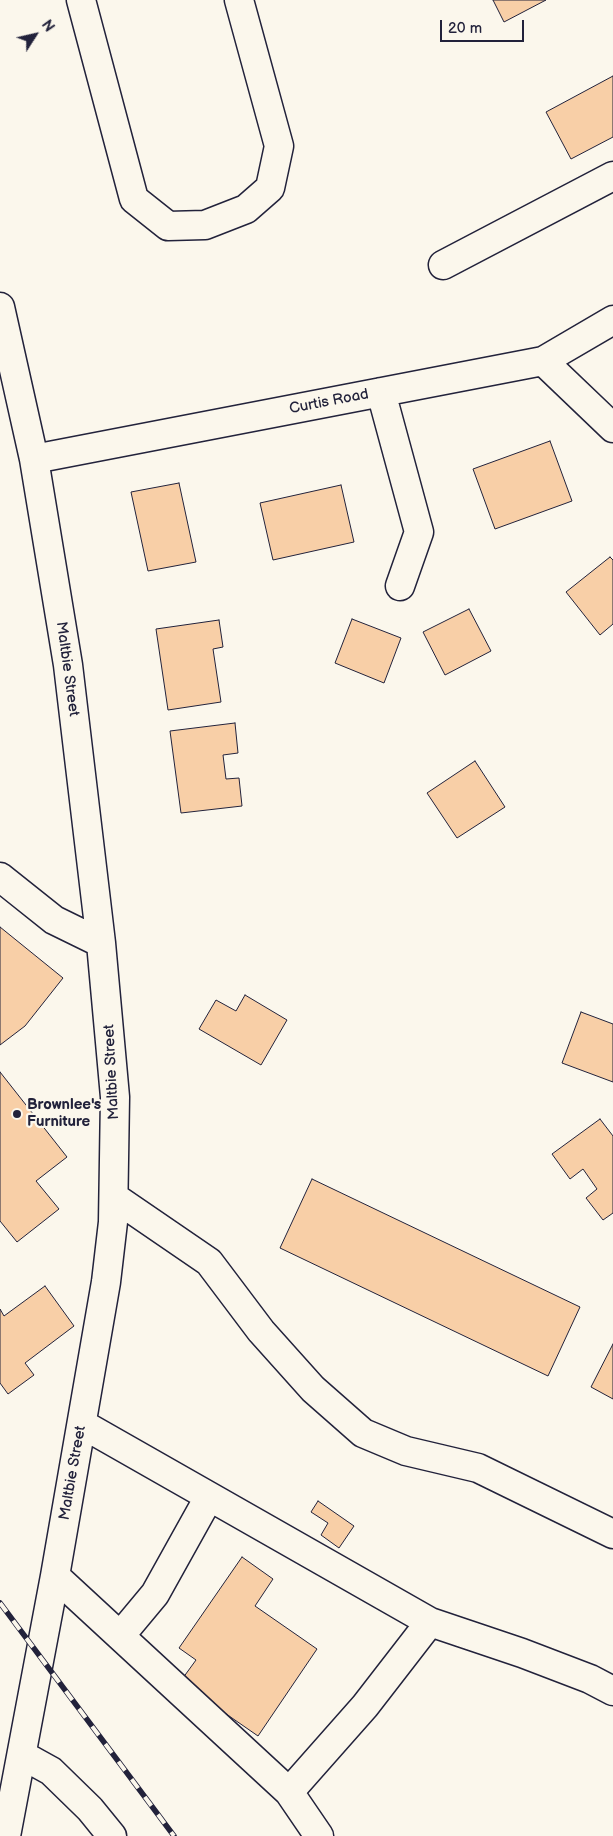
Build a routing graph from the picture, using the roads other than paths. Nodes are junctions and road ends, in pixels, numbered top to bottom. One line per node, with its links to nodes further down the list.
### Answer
1 (80, 0): 2 (street)
2 (239, 0)
3 (613, 176): 4 (street)
4 (443, 265)
5 (0, 307): 10 (street, Maltbie Street)
6 (613, 320): 7 (street, Curtis Road)
7 (543, 361): 8 (street, Curtis Road); 9 (street)
8 (381, 392): 10 (street, Curtis Road); 11 (street)
9 (613, 428)
10 (34, 459): 13 (street, Maltbie Street)
11 (400, 586)
12 (0, 877): 13 (street)
13 (101, 943): 14 (street, Maltbie Street)
14 (114, 1197): 15 (street, Maltbie Street); 17 (street)
15 (82, 1424): 16 (street); 18 (street, Maltbie Street)
16 (209, 1497): 19 (street); 20 (street)
17 (613, 1534)
18 (55, 1576): 20 (street); 22 (street, Maltbie Street)
19 (430, 1622): 21 (street); 23 (street)
20 (120, 1636): 23 (street)
21 (613, 1691)
22 (22, 1755): 24 (street, Maltbie Street); 25 (street)
23 (288, 1792): 26 (street)
24 (6, 1836)
25 (112, 1836)
26 (319, 1836)

